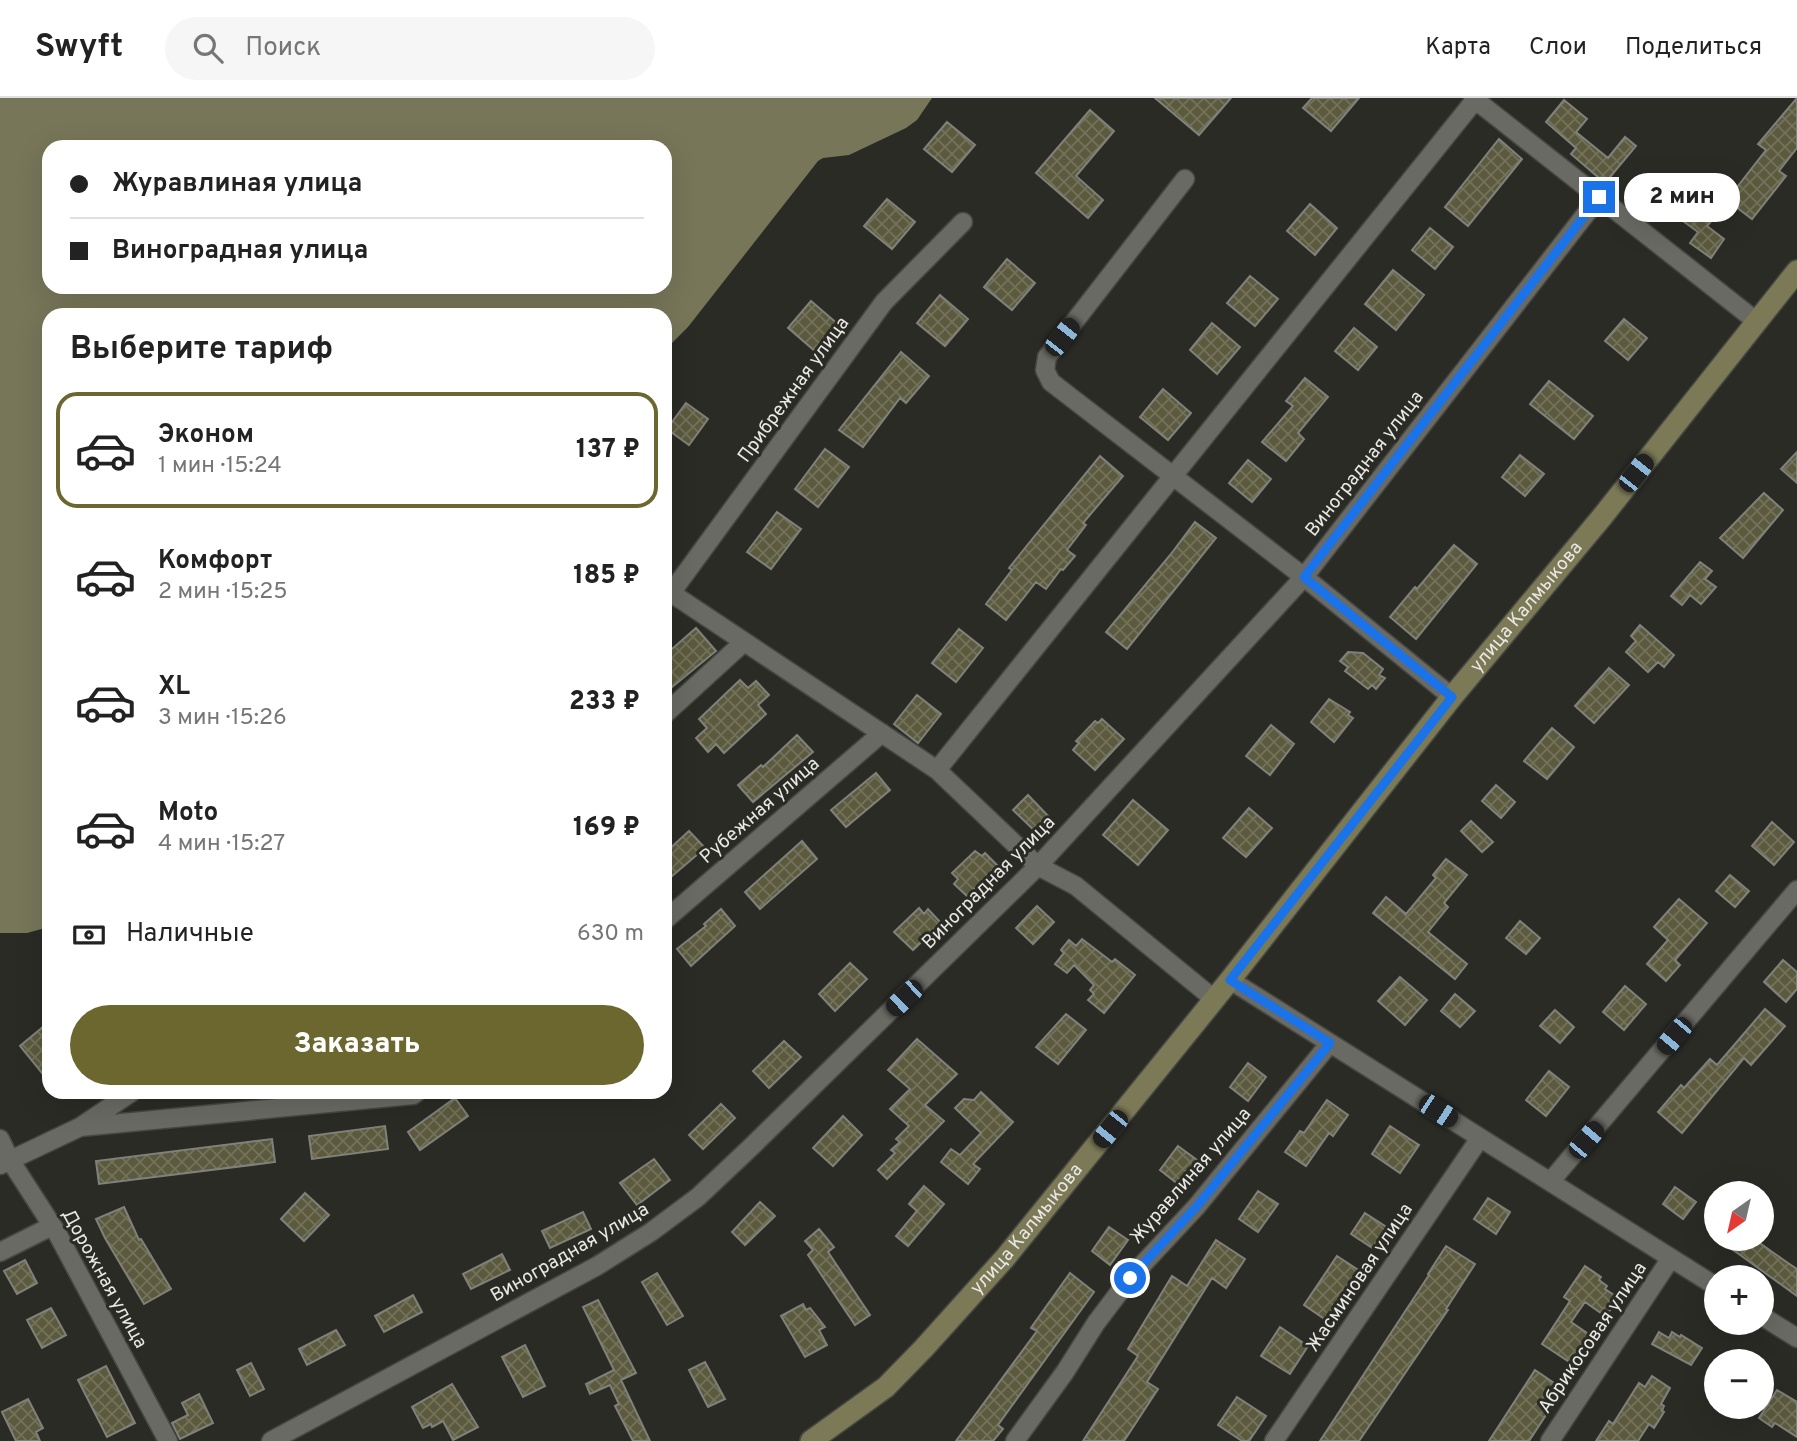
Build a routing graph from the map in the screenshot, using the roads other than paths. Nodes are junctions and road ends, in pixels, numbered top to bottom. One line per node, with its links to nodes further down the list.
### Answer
1 (1474, 99): 3 (street); 7 (street)
2 (1185, 179): 7 (street)
3 (1599, 197): 6 (street); 8 (street, Виноградная улица)
4 (963, 222): 9 (street, Прибрежная улица)
5 (1797, 271): 6 (main road, улица Калмыкова)
6 (1756, 321): 12 (main road, улица Калмыкова)
7 (1175, 476): 8 (street); 15 (street)
8 (1304, 577): 12 (street); 16 (street, Виноградная улица)
9 (672, 586)
10 (672, 594): 11 (street)
11 (744, 642): 13 (street); 14 (street)
12 (1452, 697): 19 (main road, улица Калмыкова)
13 (672, 708)
14 (882, 733): 15 (street); 18 (street, Рубежная улица)
15 (937, 770): 16 (street)
16 (1038, 866): 20 (street); 36 (street, Виноградная улица)
17 (1797, 890): 28 (street)
18 (672, 914)
19 (1230, 980): 20 (main road, улица Калмыкова); 21 (street)
20 (1214, 999): 37 (main road, улица Калмыкова)
21 (1330, 1043): 25 (street); 38 (street, Журавлиная улица)
22 (122, 1099): 24 (street)
23 (371, 1099): 24 (street)
24 (80, 1127): 27 (street)
25 (1480, 1138): 28 (street); 39 (street, Жасминовая улица)
26 (0, 1139): 27 (street, Дорожная улица)
27 (5, 1163): 29 (street, Дорожная улица)
28 (1550, 1182): 31 (street)
29 (52, 1226): 30 (street); 35 (street, Дорожная улица)
30 (0, 1252)
31 (1671, 1258): 32 (street); 40 (street, Абрикосовая улица)
32 (1704, 1279)
33 (1774, 1323): 34 (street)
34 (1796, 1336)
35 (168, 1441)
36 (271, 1441)
37 (811, 1441)
38 (1015, 1441)
39 (1274, 1441)
40 (1550, 1441)

